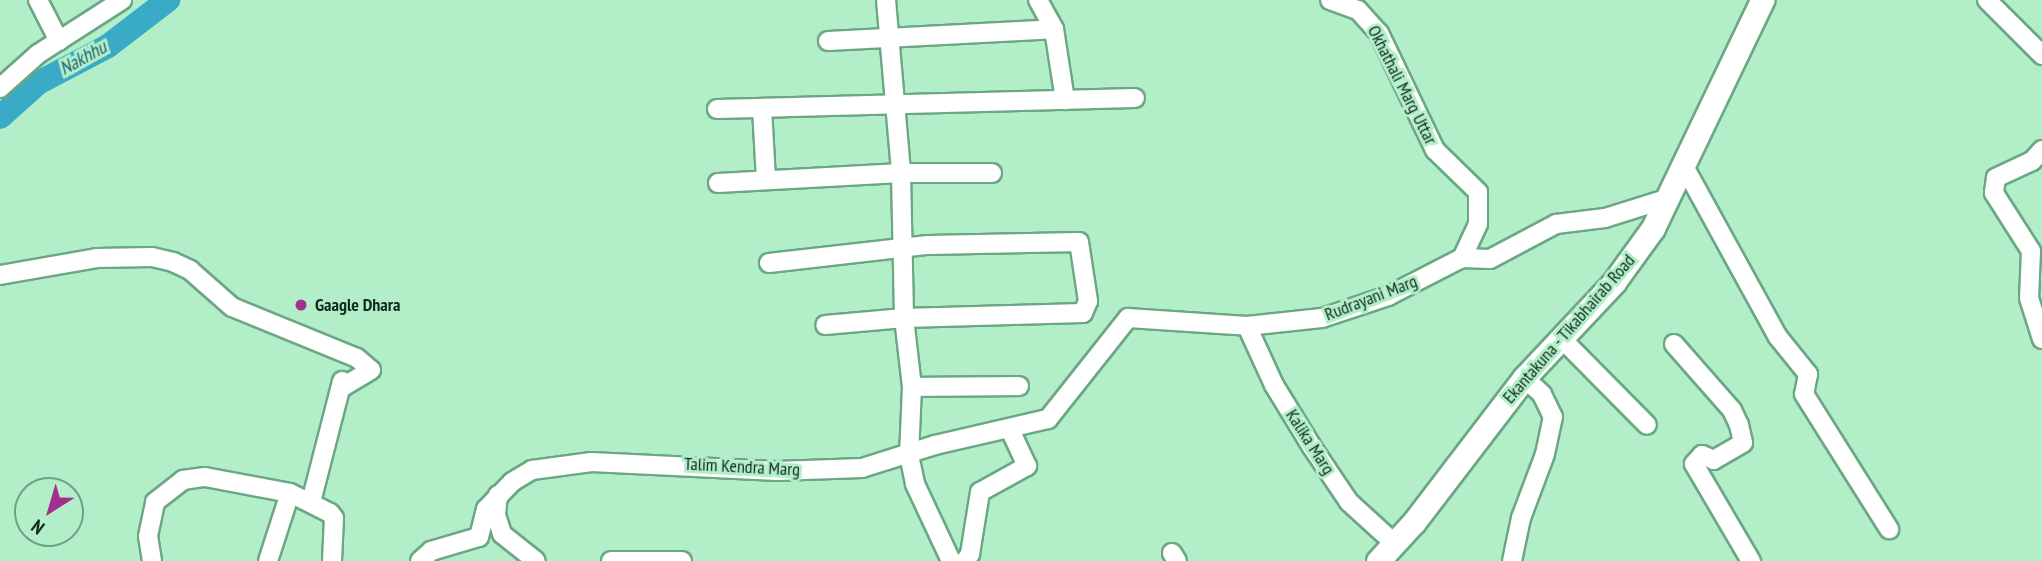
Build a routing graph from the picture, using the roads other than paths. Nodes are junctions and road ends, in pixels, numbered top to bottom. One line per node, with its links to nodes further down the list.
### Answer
1 (38, 0): 10 (street)
2 (122, 0): 10 (street)
3 (886, 0): 9 (street)
4 (1038, 0): 8 (street)
5 (1330, 0): 27 (street, Okhathali Marg Uttar)
6 (1987, 0): 12 (street)
7 (1755, 3): 20 (main road, Ekantakuna - Tikabhairab Road)
8 (1054, 29): 9 (street); 15 (street)
9 (886, 38): 11 (street); 16 (street)
10 (59, 41): 13 (street)
11 (828, 41)
12 (2042, 55)
13 (0, 88)
14 (1135, 98): 15 (street)
15 (1065, 100): 16 (street)
16 (895, 104): 17 (street); 21 (street)
17 (762, 108): 18 (street); 23 (street)
18 (717, 109)
19 (2042, 150): 34 (street)
20 (1685, 168): 25 (main road, Ekantakuna - Tikabhairab Road); 46 (street)
21 (901, 173): 22 (street); 23 (street); 26 (street)
22 (992, 173)
23 (766, 180): 24 (street)
24 (718, 183)
25 (1669, 198): 27 (street, Rudrayani Marg); 33 (main road, Ekantakuna - Tikabhairab Road)
26 (903, 247): 28 (street); 30 (street); 30 (street)
27 (1462, 258): 32 (street, Rudrayani Marg)
28 (769, 263)
29 (0, 275): 45 (street)
30 (904, 318): 31 (street); 39 (street)
31 (825, 325)
32 (1247, 326): 37 (street, Rudrayani Marg); 47 (street, Kalika Marg)
33 (1561, 338): 36 (main road, Ekantakuna - Tikabhairab Road); 40 (street)
34 (2042, 339)
35 (1674, 344): 59 (street)
36 (1524, 378): 47 (main road, Ekantakuna - Tikabhairab Road); 58 (street)
37 (1084, 379): 41 (street, Talim Kendra Marg)
38 (1019, 386): 39 (street)
39 (912, 387): 42 (street)
40 (1647, 425)
41 (1010, 430): 42 (street, Talim Kendra Marg); 56 (street)
42 (909, 454): 44 (street, Talim Kendra Marg); 55 (street)
43 (290, 493): 45 (street); 48 (street); 49 (street)
44 (498, 495): 51 (street, Talim Kendra Marg); 52 (street)
45 (311, 502): 50 (street)
46 (1889, 528)
47 (1394, 543): 57 (main road, Ekantakuna - Tikabhairab Road)
48 (152, 561)
49 (268, 561)
50 (332, 561)
51 (419, 561)
52 (536, 561)
53 (611, 561): 54 (street)
54 (682, 561)
55 (951, 561)
56 (965, 561)
57 (1378, 561)
58 (1512, 561)
59 (1751, 561)

